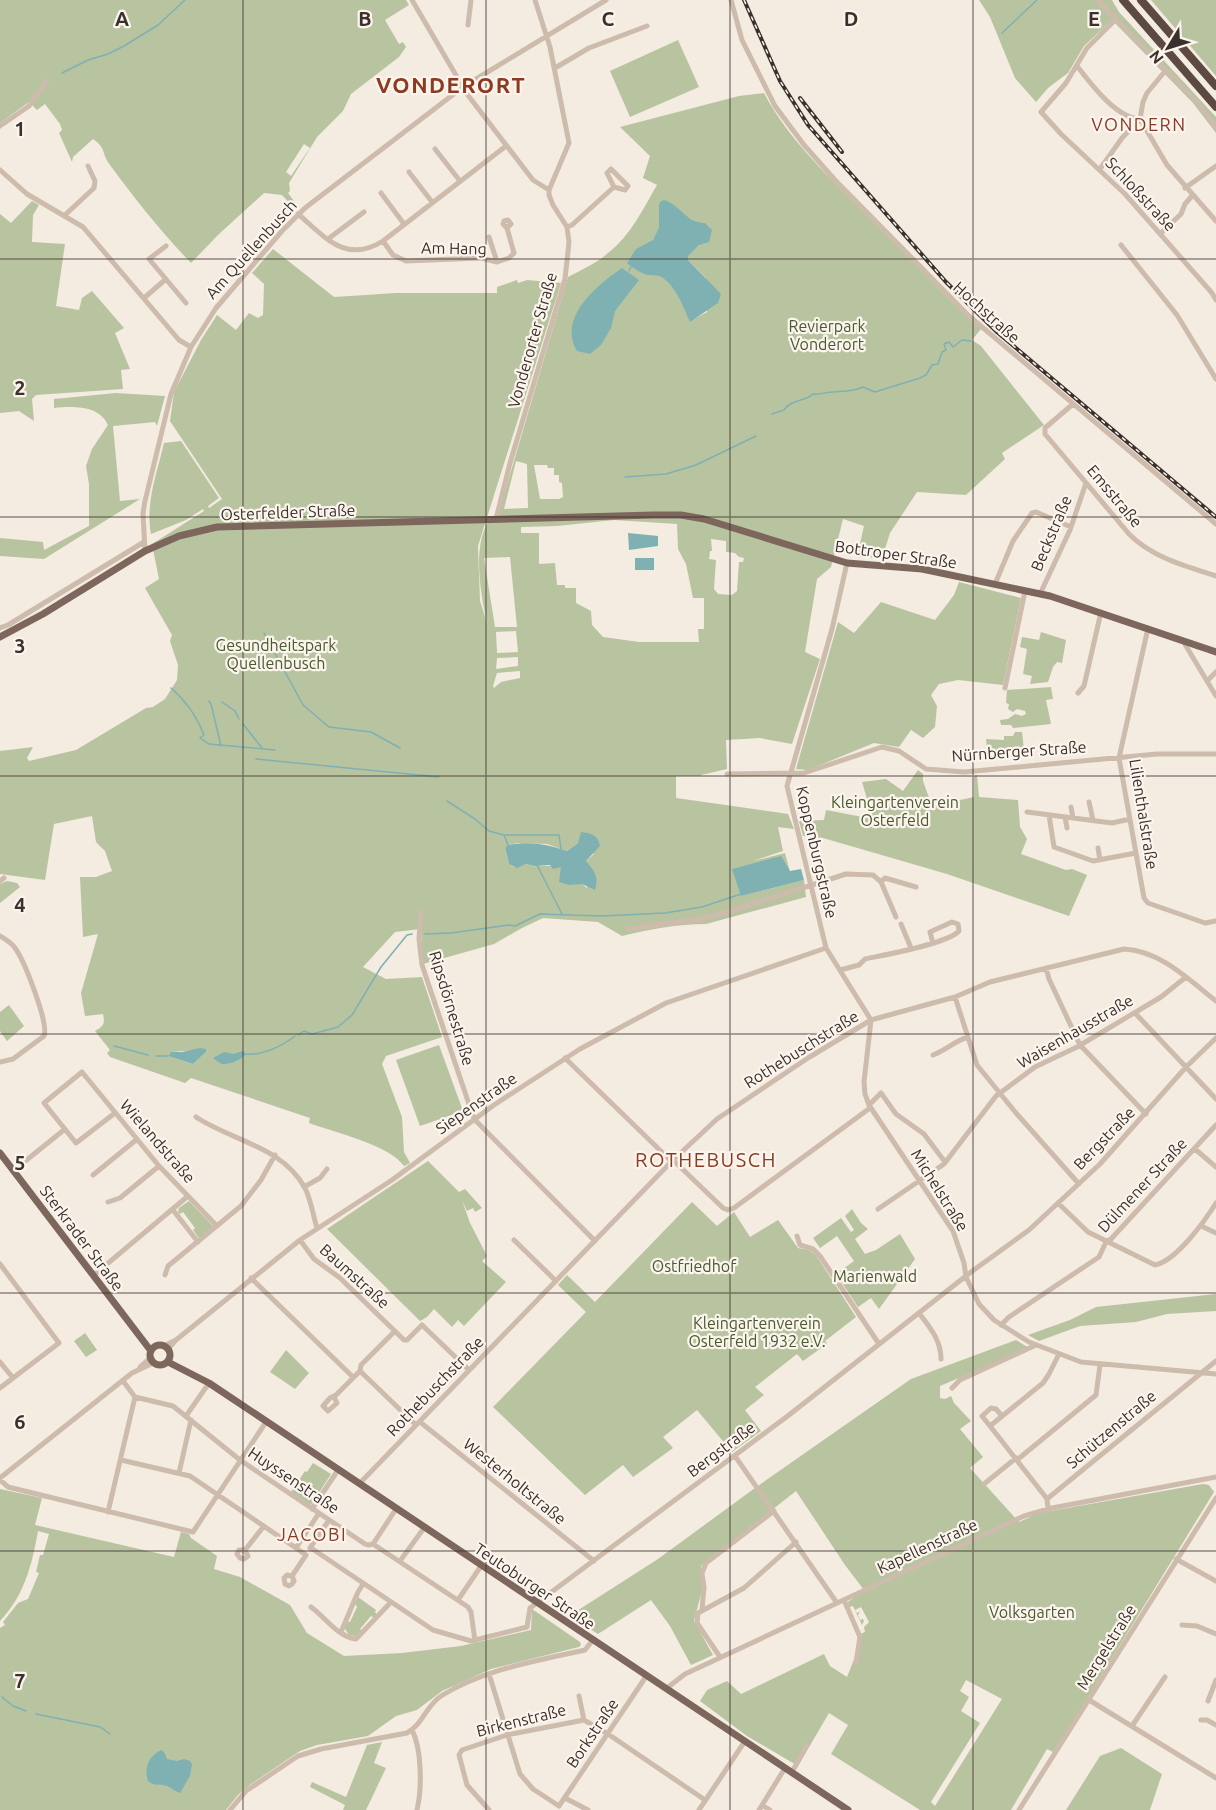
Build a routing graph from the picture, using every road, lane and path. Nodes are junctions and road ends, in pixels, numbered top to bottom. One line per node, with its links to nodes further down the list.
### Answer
1 (412, 0): 18 (street)
2 (471, 0): 10 (street)
3 (535, 0): 12 (street)
4 (606, 0): 12 (street, Am Quellenbusch)
5 (731, 0): 58 (street, Hochstraße)
6 (1097, 0): 9 (street)
7 (1123, 0): 19 (highway)
8 (1141, 0): 17 (highway)
9 (1116, 19): 13 (street); 15 (street)
10 (468, 25)
11 (647, 26): 14 (street)
12 (547, 36): 14 (street); 18 (street, Am Quellenbusch)
13 (1077, 66): 20 (street); 27 (street, Schloßstraße)
14 (555, 68): 33 (street)
15 (1166, 70): 20 (street); 22 (street)
16 (47, 81): 21 (street)
17 (1216, 86)
18 (463, 87): 23 (street); 38 (street, Am Quellenbusch)
19 (1216, 107)
20 (1140, 119): 27 (street); 32 (street)
21 (0, 126)
22 (1216, 128)
23 (506, 146): 30 (street); 33 (street)
24 (435, 149): 30 (street)
25 (88, 166): 39 (street)
26 (1216, 166): 32 (street)
27 (1100, 169): 44 (street, Schloßstraße)
28 (0, 170): 39 (street)
29 (409, 172): 36 (street)
30 (460, 181): 36 (street)
31 (614, 188): 42 (street)
32 (1185, 188): 35 (street)
33 (549, 190): 42 (street)
34 (381, 193): 41 (street)
35 (1192, 196): 40 (street); 44 (street)
36 (432, 202): 41 (street)
37 (364, 212): 46 (street)
38 (298, 214): 46 (street); 56 (street, Am Quellenbusch)
39 (65, 215): 53 (street)
40 (1216, 221)
41 (404, 224): 47 (street)
42 (567, 227): 60 (street, Vonderorter Straße)
43 (507, 228): 50 (street, Am Hang)
44 (1161, 233): 52 (street, Schloßstraße)
45 (489, 237): 50 (street, Am Hang)
46 (328, 239): 47 (street)
47 (383, 240): 50 (street, Am Hang)
48 (1121, 245): 57 (street)
49 (166, 246): 51 (street)
50 (497, 262)
51 (166, 279): 53 (street); 55 (street)
52 (1214, 291): 54 (street, Schloßstraße)
53 (144, 298): 56 (street)
54 (1216, 300)
55 (186, 303)
56 (191, 347): 63 (street, Am Quellenbusch)
57 (1216, 378)
58 (1073, 404): 59 (street, Emsstraße); 61 (street, Hochstraße)
59 (1086, 483): 62 (street, Beckstraße); 66 (street, Emsstraße)
60 (496, 519): 64 (main road, Osterfelder Straße); 65 (main road, Bottroper Straße)
61 (1216, 524)
62 (1071, 527): 67 (street); 69 (street, Beckstraße)
63 (144, 542): 64 (street, Am Quellenbusch); 70 (street, Osterfelder Straße)
64 (145, 551): 70 (main road, Osterfelder Straße)
65 (847, 563): 67 (main road, Bottroper Straße); 86 (street, Koppenburgstraße)
66 (1216, 576)
67 (995, 584): 68 (main road, Bottroper Straße)
68 (1025, 591): 69 (main road, Bottroper Straße); 80 (street)
69 (1040, 594): 71 (main road, Bottroper Straße)
70 (61, 598): 73 (main road, Osterfelder Straße)
71 (1101, 612): 74 (main road, Bottroper Straße); 81 (street)
72 (0, 628): 73 (street, Osterfelder Straße)
73 (12, 628): 75 (main road, Osterfelder Straße)
74 (1148, 628): 76 (main road, Bottroper Straße); 84 (street, Lilienthalstraße)
75 (0, 638)
76 (1183, 641): 77 (main road, Bottroper Straße); 79 (street)
77 (1216, 652)
78 (1216, 672): 79 (street)
79 (1207, 681): 82 (street)
80 (1005, 688)
81 (1078, 693)
82 (1216, 696)
83 (1216, 754): 84 (street, Nürnberger Straße)
84 (1119, 758): 86 (street, Nürnberger Straße); 93 (street, Lilienthalstraße)
85 (727, 774): 86 (street, Nürnberger Straße)
86 (790, 774): 100 (street, Koppenburgstraße)
87 (1089, 802): 94 (street)
88 (1071, 807): 92 (street)
89 (1027, 812): 90 (street)
90 (1049, 815): 91 (street); 98 (street)
91 (1065, 817): 92 (street); 95 (street)
92 (1073, 818): 94 (street)
93 (1130, 819): 94 (street); 97 (street, Lilienthalstraße)
94 (1093, 820)
95 (1067, 828)
96 (1098, 848): 98 (street)
97 (1136, 853): 98 (street); 104 (street, Lilienthalstraße)
98 (1100, 860)
99 (881, 882): 100 (street); 101 (street); 103 (street)
100 (811, 885): 106 (street); 109 (street, Koppenburgstraße)
101 (916, 887)
102 (421, 911): 131 (street, Ripsdörnestraße)
103 (896, 917)
104 (1216, 921)
105 (901, 924): 110 (street)
106 (628, 928)
107 (0, 936): 123 (street)
108 (933, 943): 108 (street); 110 (street)
109 (826, 948): 112 (street, Koppenburgstraße); 122 (street, Siepenstraße)
110 (911, 948): 112 (street)
111 (1046, 968): 113 (street, Rothebuschstraße); 114 (street, Rothebuschstraße); 120 (street)
112 (840, 970): 117 (street, Koppenburgstraße)
113 (1186, 977): 115 (street, Rothebuschstraße); 116 (street, Waisenhausstraße)
114 (955, 997): 117 (street, Rothebuschstraße); 118 (street)
115 (1216, 1001)
116 (1135, 1013): 120 (street, Waisenhausstraße); 124 (street)
117 (871, 1020): 127 (street); 138 (street, Rothebuschstraße)
118 (968, 1037): 121 (street); 125 (street)
119 (1216, 1038): 124 (street, Bergstraße)
120 (1080, 1045): 125 (street, Waisenhausstraße); 129 (street)
121 (933, 1055)
122 (565, 1058): 131 (street, Siepenstraße); 138 (street)
123 (0, 1062)
124 (1186, 1067): 126 (street); 129 (street, Bergstraße)
125 (1000, 1094): 139 (street, Waisenhausstraße); 146 (street)
126 (1216, 1099)
127 (870, 1107): 138 (street); 139 (street); 145 (street, Michelstraße)
128 (115, 1113): 133 (street); 133 (street, Wielandstraße); 134 (street, Wielandstraße)
129 (1146, 1114): 146 (street, Bergstraße)
130 (196, 1117): 137 (street)
131 (474, 1119): 156 (street, Siepenstraße); 161 (street, Ripsdörnestraße)
132 (1216, 1125): 135 (street, Dülmener Straße)
133 (65, 1130): 143 (street)
134 (136, 1140): 140 (street, Wielandstraße); 144 (street)
135 (1195, 1149): 141 (street); 163 (street, Dülmener Straße)
136 (0, 1153): 143 (main road, Sterkrader Straße)
137 (275, 1155): 147 (street); 154 (street)
138 (674, 1160): 161 (street, Rothebuschstraße)
139 (945, 1162): 145 (street, Waisenhausstraße)
140 (159, 1166): 148 (street, Wielandstraße); 149 (street)
141 (1216, 1167)
142 (327, 1169): 147 (street)
143 (13, 1171): 165 (main road, Sterkrader Straße)
144 (93, 1175)
145 (920, 1181): 152 (street, Waisenhausstraße); 167 (street, Michelstraße)
146 (1079, 1184): 150 (street, Bergstraße)
147 (304, 1187): 156 (street)
148 (188, 1196): 153 (street); 154 (street, Wielandstraße)
149 (108, 1202)
150 (1058, 1203): 163 (street); 167 (street, Bergstraße)
151 (1216, 1203): 155 (street)
152 (878, 1209)
153 (173, 1210): 162 (street); 165 (street)
154 (217, 1226): 162 (street)
155 (1200, 1226): 157 (street); 163 (street)
156 (317, 1228): 159 (street, Siepenstraße)
157 (1216, 1233)
158 (797, 1236): 173 (street)
159 (300, 1240): 168 (street, Siepenstraße); 172 (street, Baumstraße)
160 (514, 1240): 169 (street)
161 (595, 1241): 169 (street, Rothebuschstraße)
162 (198, 1242): 166 (street)
163 (1106, 1242): 171 (street, Dülmener Straße)
164 (0, 1264): 188 (street)
165 (94, 1275): 177 (main road, Sterkrader Straße)
166 (165, 1275)
167 (966, 1277): 170 (street, Bergstraße); 171 (street, Michelstraße)
168 (251, 1278): 175 (street, Siepenstraße); 187 (street)
169 (556, 1281): 183 (street, Rothebuschstraße)
170 (919, 1313): 173 (street, Bergstraße); 178 (street)
171 (1001, 1324): 174 (street, Michelstraße)
172 (395, 1331): 183 (street, Baumstraße); 184 (street, Baumstraße)
173 (879, 1344): 200 (street, Bergstraße)
174 (1036, 1346): 176 (street, Michelstraße); 192 (street)
175 (166, 1348): 177 (main road); 179 (main road)
176 (1059, 1354): 182 (street, Michelstraße); 195 (street)
177 (152, 1355): 179 (main road); 189 (street)
178 (941, 1359)
179 (169, 1360): 190 (main road, Teutoburger Straße)
180 (1216, 1360): 185 (street, Schützenstraße)
181 (0, 1362): 188 (street)
182 (1100, 1365): 185 (street, Michelstraße); 201 (street)
183 (469, 1370): 198 (street, Rothebuschstraße)
184 (360, 1371): 187 (street); 198 (street, Westerholtstraße)
185 (1201, 1373): 186 (street, Michelstraße); 212 (street, Schützenstraße)
186 (1216, 1374)
187 (353, 1377): 194 (street)
188 (13, 1378): 191 (street)
189 (123, 1381): 193 (street); 207 (street)
190 (209, 1383): 196 (street); 197 (main road, Teutoburger Straße)
191 (0, 1388)
192 (952, 1388)
193 (135, 1397): 196 (street, Huyssenstraße); 202 (street)
194 (334, 1397)
195 (1002, 1416): 199 (street); 199 (street)
196 (188, 1418): 203 (street, Huyssenstraße); 205 (street)
197 (266, 1422): 203 (street); 204 (main road, Teutoburger Straße)
198 (418, 1423): 208 (street, Rothebuschstraße); 230 (street, Westerholtstraße)
199 (990, 1426): 201 (street)
200 (735, 1456): 216 (street); 230 (street, Bergstraße)
201 (1016, 1459): 209 (street); 212 (street)
202 (121, 1460): 205 (street); 217 (street)
203 (240, 1460): 210 (street); 213 (street, Huyssenstraße)
204 (338, 1470): 208 (main road, Teutoburger Straße); 213 (street)
205 (179, 1473): 210 (street)
206 (1216, 1477): 215 (street, Kapellenstraße)
207 (0, 1479): 217 (street)
208 (359, 1484): 214 (main road, Teutoburger Straße)
209 (984, 1484)
210 (218, 1495): 217 (street); 220 (street)
211 (1216, 1498): 228 (street, Mergelstraße)
212 (1047, 1499): 215 (street)
213 (312, 1509): 218 (street, Huyssenstraße)
214 (396, 1509): 221 (main road, Teutoburger Straße); 223 (street)
215 (1048, 1509): 236 (street, Kapellenstraße)
216 (774, 1510): 222 (street); 240 (street)
217 (108, 1512)
218 (319, 1514): 219 (street, Huyssenstraße); 224 (street)
219 (329, 1520): 223 (street, Huyssenstraße); 225 (street)
220 (264, 1526): 224 (street); 226 (street)
221 (424, 1528): 229 (street); 231 (main road, Teutoburger Straße)
222 (796, 1542): 236 (street); 240 (street)
223 (373, 1544): 229 (street, Huyssenstraße)
224 (296, 1548): 227 (street)
225 (310, 1548): 227 (street); 234 (street)
226 (245, 1550)
227 (306, 1555): 232 (street)
228 (1176, 1559): 233 (street); 255 (street, Mergelstraße)
229 (400, 1561): 235 (street, Huyssenstraße)
230 (594, 1561): 238 (street, Bergstraße)
231 (481, 1566): 235 (street); 238 (main road, Teutoburger Straße)
232 (292, 1576)
233 (1216, 1581)
234 (363, 1584): 237 (street); 242 (street)
235 (458, 1600): 245 (street, Huyssenstraße)
236 (840, 1601): 246 (street, Kapellenstraße); 247 (street)
237 (391, 1602): 242 (street); 245 (street)
238 (537, 1604): 244 (main road, Teutoburger Straße); 245 (street)
239 (311, 1607): 242 (street)
240 (702, 1611): 246 (street)
241 (1182, 1625): 243 (street)
242 (341, 1632)
243 (1216, 1634)
244 (589, 1639): 248 (street); 249 (main road, Teutoburger Straße)
245 (475, 1641)
246 (720, 1658): 253 (street, Kapellenstraße)
247 (856, 1663)
248 (489, 1674): 261 (street); 263 (street)
249 (647, 1676): 253 (main road, Teutoburger Straße); 262 (street, Borkstraße)
250 (1165, 1677): 260 (street)
251 (1209, 1679): 252 (street)
252 (1216, 1680): 256 (street)
253 (667, 1688): 264 (main road, Teutoburger Straße)
254 (579, 1696): 257 (street)
255 (1089, 1700): 260 (street); 278 (street, Mergelstraße)
256 (1208, 1701)
257 (584, 1720): 262 (street, Birkenstraße); 263 (street, Birkenstraße)
258 (1201, 1720): 259 (street)
259 (1216, 1725)
260 (1132, 1726): 267 (street)
261 (412, 1730): 271 (street); 272 (street)
262 (608, 1734): 268 (street, Borkstraße); 269 (street, Birkenstraße)
263 (507, 1735): 268 (street, Borkstraße); 273 (street, Birkenstraße)
264 (745, 1741): 266 (main road, Teutoburger Straße); 269 (street)
265 (807, 1746): 266 (street)
266 (789, 1770): 270 (street); 277 (main road, Teutoburger Straße)
267 (1216, 1778)
268 (565, 1798): 274 (street)
269 (705, 1800): 275 (street)
270 (760, 1807): 276 (street)
271 (230, 1810)
272 (417, 1810)
273 (489, 1810)
274 (588, 1810)
275 (699, 1810)
276 (770, 1810)
277 (848, 1810)
278 (1019, 1810)

